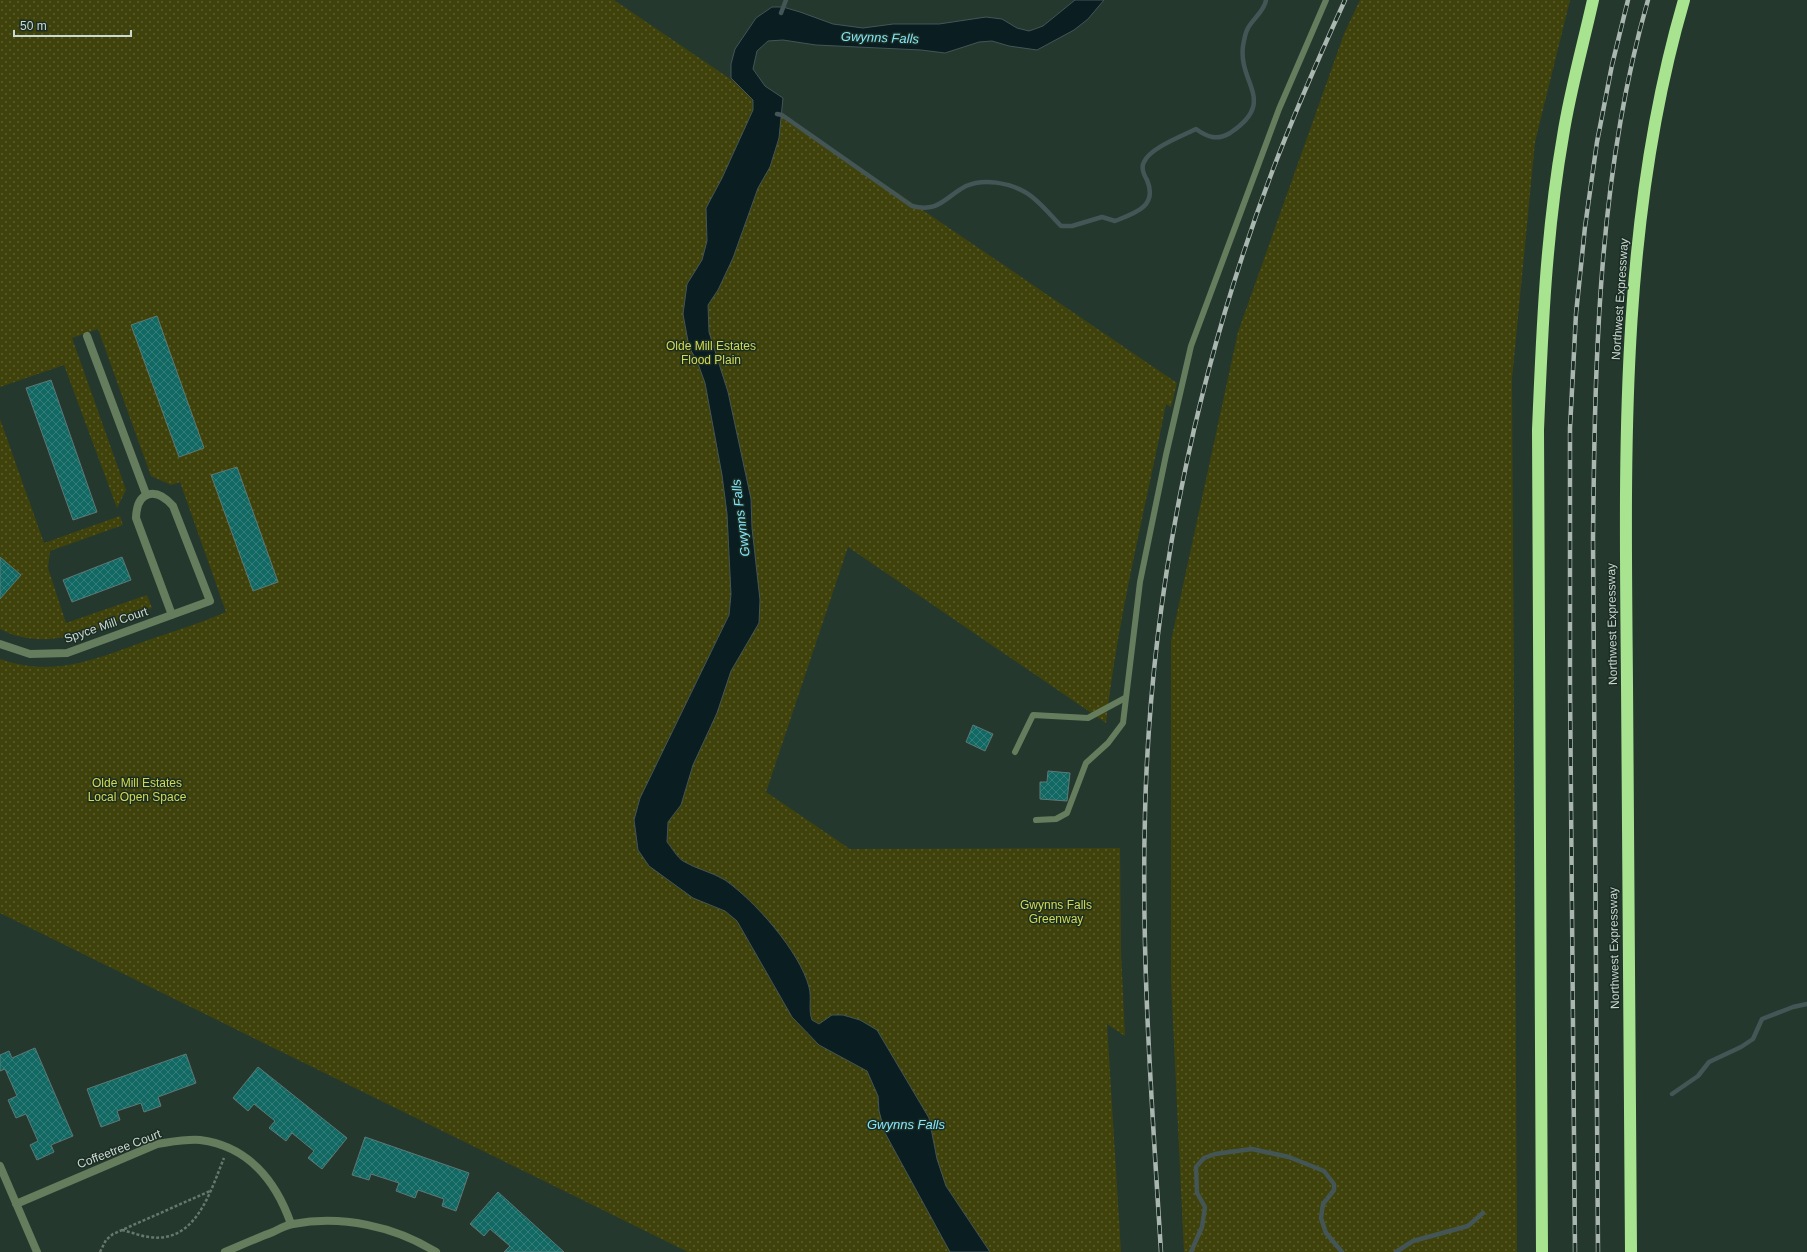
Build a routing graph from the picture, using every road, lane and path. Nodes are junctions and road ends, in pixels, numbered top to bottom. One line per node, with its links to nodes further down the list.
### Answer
1 (1326, 0): 8 (lane)
2 (1593, 0): 21 (highway)
3 (1684, 0): 22 (highway, Northwest Expressway)
4 (88, 336): 5 (street)
5 (146, 494): 6 (street); 6 (street, Spyce Mill Court)
6 (172, 615): 7 (street, Spyce Mill Court)
7 (0, 644)
8 (1126, 698): 9 (lane); 10 (lane)
9 (1015, 752)
10 (1036, 820)
11 (228, 1148): 13 (path); 14 (street, Coffeetree Court); 15 (street, Coffeetree Court)
12 (0, 1166): 14 (street)
13 (210, 1191): 16 (path); 16 (path)
14 (16, 1204): 17 (street)
15 (291, 1224): 19 (street); 20 (street)
16 (122, 1230): 18 (path)
17 (36, 1252)
18 (100, 1252)
19 (225, 1252)
20 (436, 1252)
21 (1542, 1252)
22 (1631, 1252)

